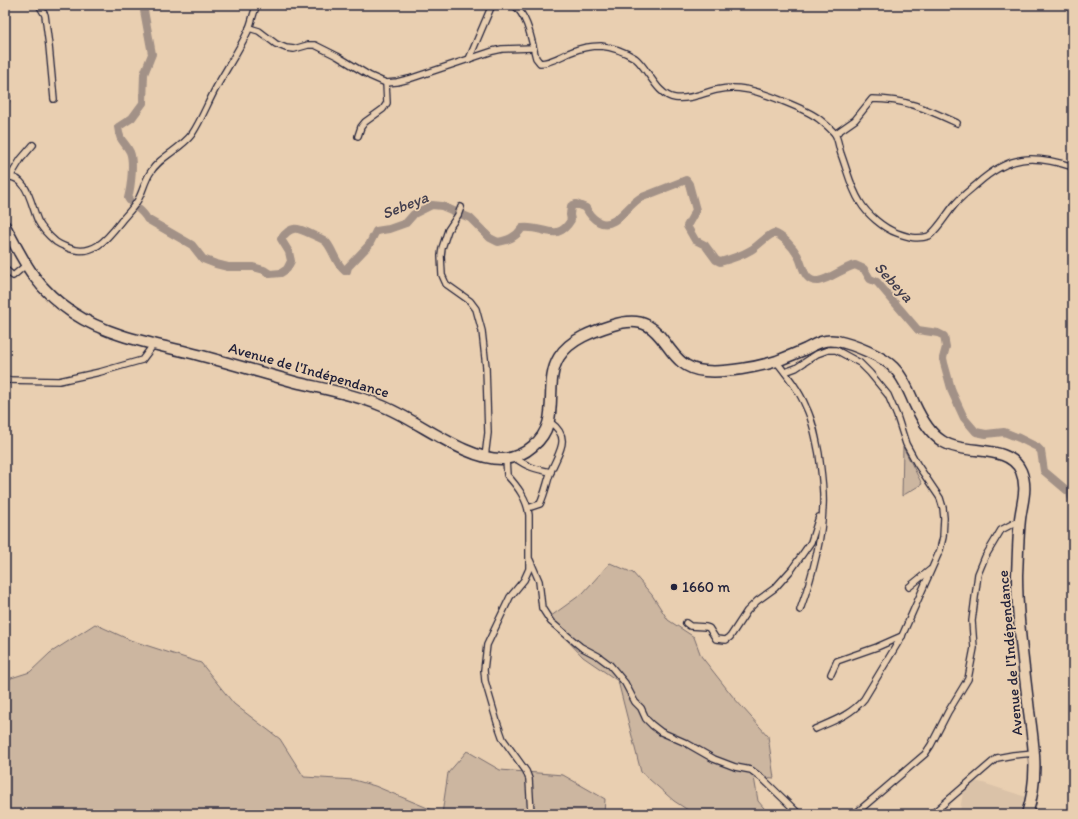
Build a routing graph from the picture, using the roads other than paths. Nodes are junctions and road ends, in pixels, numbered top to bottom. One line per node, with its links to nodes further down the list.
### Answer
1 (39, 5): 9 (street)
2 (257, 5): 5 (street)
3 (492, 5): 7 (street)
4 (514, 5): 6 (street)
5 (249, 28): 8 (street); 15 (street)
6 (533, 48): 7 (street); 11 (street)
7 (470, 59): 8 (street)
8 (386, 83): 12 (street)
9 (54, 99)
10 (957, 123): 11 (street)
11 (835, 134): 14 (street)
12 (358, 136)
13 (33, 145): 15 (street)
14 (1073, 167)
15 (7, 177)
16 (459, 211): 25 (street)
17 (5, 226): 18 (highway, Avenue de l'Indépendance)
18 (26, 265): 19 (street); 20 (highway, Avenue de l'Indépendance)
19 (5, 269)
20 (154, 344): 23 (street); 25 (highway, Avenue de l'Indépendance)
21 (776, 361): 22 (street); 24 (highway, Avenue de l'Indépendance); 30 (highway, Avenue de l'Indépendance)
22 (784, 372): 28 (street); 32 (street)
23 (5, 380)
24 (550, 422): 26 (highway, Avenue de l'Indépendance); 27 (street)
25 (485, 457): 26 (highway, Avenue de l'Indépendance)
26 (510, 458): 27 (street); 29 (street)
27 (551, 472): 29 (street)
28 (823, 505): 34 (street); 35 (street)
29 (528, 508): 31 (street)
30 (1020, 520): 39 (highway, Avenue de l'Indépendance); 42 (street)
31 (530, 560): 40 (street); 41 (street)
32 (930, 570): 33 (street); 36 (street)
33 (909, 587)
34 (800, 610)
35 (686, 623)
36 (902, 636): 37 (street); 38 (street)
37 (831, 674)
38 (816, 729)
39 (1034, 753): 43 (street); 44 (highway, Avenue de l'Indépendance)
40 (531, 814)
41 (799, 814)
42 (855, 814)
43 (932, 814)
44 (1027, 814)

